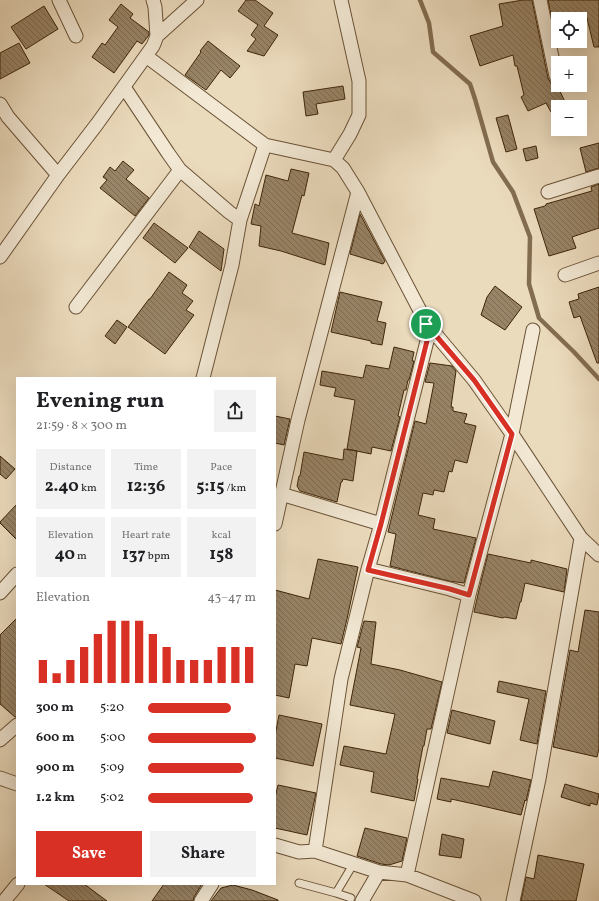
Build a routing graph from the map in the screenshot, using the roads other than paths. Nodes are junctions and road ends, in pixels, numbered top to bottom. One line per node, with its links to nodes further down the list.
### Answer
1 (59, 0): 6 (street)
2 (197, 0): 7 (street)
3 (341, 0): 13 (street)
4 (540, 0): 9 (street)
5 (156, 2): 7 (street)
6 (76, 36)
7 (157, 36): 8 (street)
8 (146, 56): 10 (street); 12 (street)
9 (552, 56)
10 (124, 87): 14 (street); 15 (street)
11 (0, 104): 15 (street)
12 (265, 145): 13 (street); 19 (street)
13 (334, 160): 17 (street)
14 (180, 170): 19 (street); 23 (street)
15 (58, 175): 20 (street)
16 (599, 176): 18 (street)
17 (358, 192): 24 (street); 28 (street)
18 (548, 192)
19 (240, 220): 26 (street)
20 (0, 257)
21 (599, 263): 22 (street)
22 (564, 274)
23 (76, 307)
24 (426, 324): 27 (street); 30 (street)
25 (533, 330): 27 (street)
26 (203, 377)
27 (512, 434): 31 (street); 36 (street)
28 (281, 494): 29 (street); 30 (street)
29 (276, 519)
30 (381, 524): 33 (street)
31 (581, 538): 32 (street); 54 (street)
32 (599, 555)
33 (368, 570): 36 (street); 42 (street)
34 (16, 575): 35 (street)
35 (0, 593)
36 (469, 595): 45 (street)
37 (16, 726): 38 (street)
38 (0, 740)
39 (0, 778): 40 (street)
40 (16, 784)
41 (276, 845): 42 (street)
42 (315, 850): 43 (street)
43 (354, 863): 44 (street); 49 (lane)
44 (379, 872): 45 (street); 50 (street)
45 (407, 875): 53 (street)
46 (299, 883): 49 (lane)
47 (17, 885): 51 (street)
48 (211, 885): 52 (street)
49 (336, 893): 50 (lane)
50 (357, 900)
51 (4, 901)
52 (201, 901)
53 (474, 901)
54 (513, 901)

